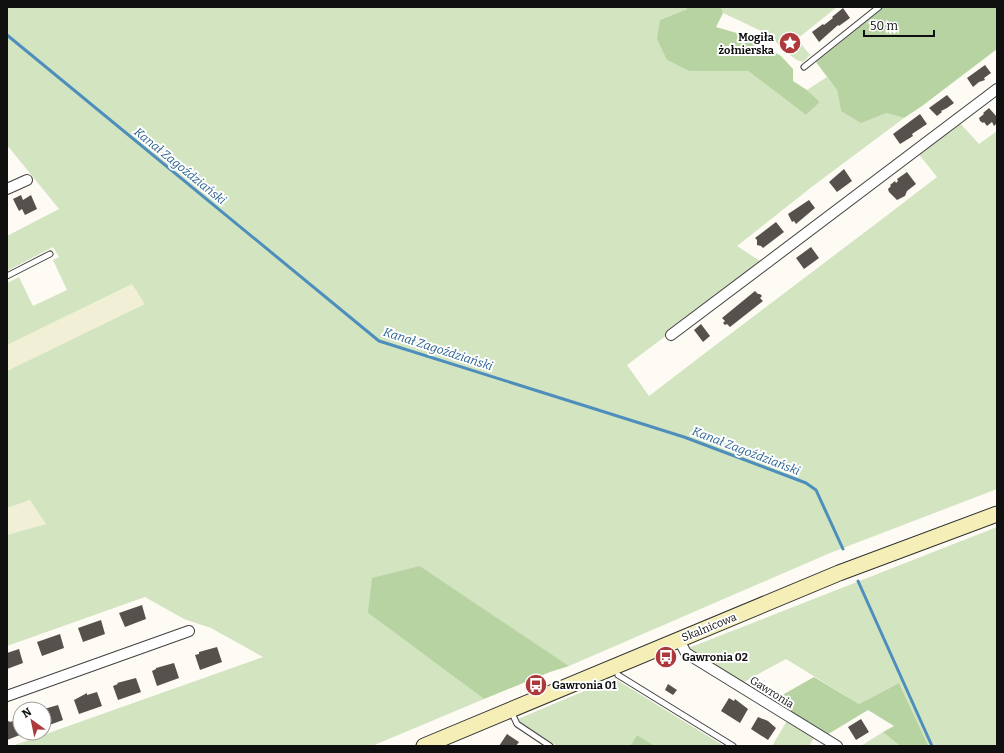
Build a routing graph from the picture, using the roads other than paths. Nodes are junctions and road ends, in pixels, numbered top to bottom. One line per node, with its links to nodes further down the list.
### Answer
1 (879, 7): 2 (lane)
2 (804, 67)
3 (997, 88): 8 (street)
4 (27, 180): 5 (street)
5 (7, 189)
6 (50, 254): 7 (lane)
7 (7, 276)
8 (670, 334)
9 (997, 514): 11 (street, Skalnicowa)
10 (189, 631): 13 (street)
11 (679, 640): 14 (street, Skalnicowa); 18 (street, Gawronia)
12 (618, 675): 17 (lane)
13 (7, 696)
14 (510, 710): 15 (street, Skalnicowa); 16 (lane)
15 (424, 746)
16 (550, 746)
17 (734, 746)
18 (837, 746)

